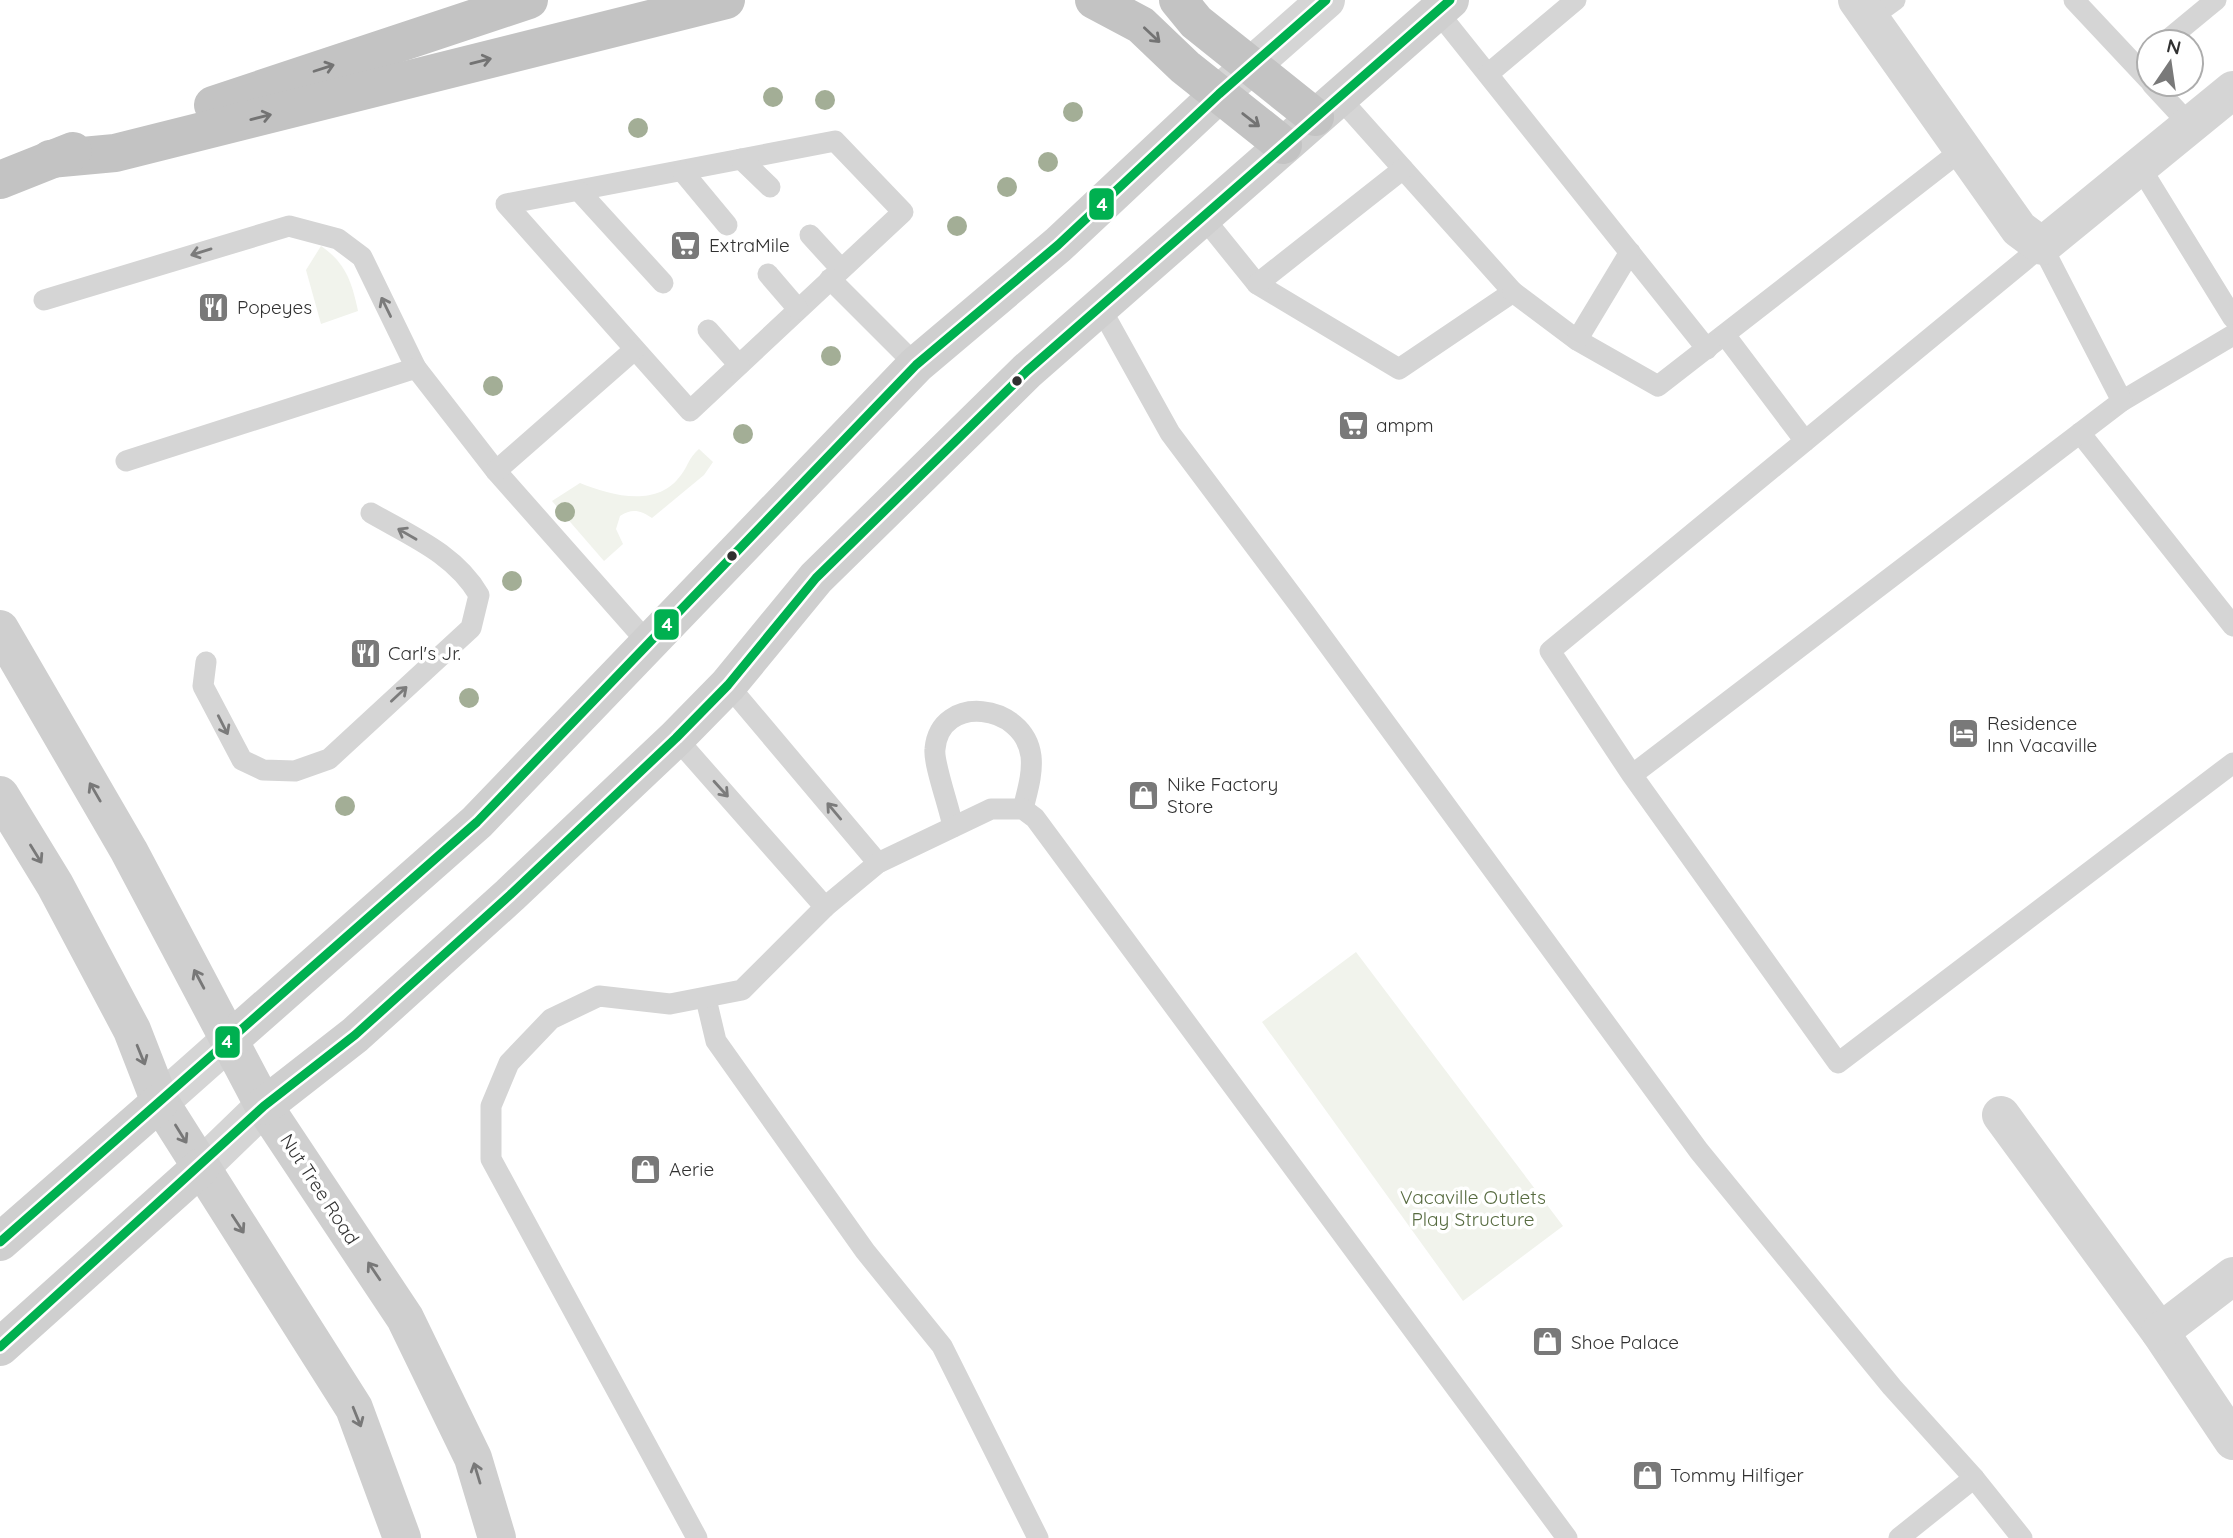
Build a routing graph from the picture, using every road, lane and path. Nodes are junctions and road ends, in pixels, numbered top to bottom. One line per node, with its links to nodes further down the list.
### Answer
1 (529, 0): 22 (highway, one-way to 1)
2 (726, 0): 22 (highway, one-way to 2)
3 (1094, 0): 16 (highway, one-way to 16)
4 (1178, 0): 13 (highway)
5 (1326, 0): 13 (street)
6 (1576, 0): 14 (lane)
7 (2074, 0): 12 (lane)
8 (2216, 0): 11 (lane)
9 (1444, 5): 14 (lane); 18 (main road)
10 (1874, 6): 21 (street)
11 (2182, 28)
12 (2135, 59)
13 (1252, 66): 16 (street); 18 (highway)
14 (1488, 74): 34 (lane)
15 (2233, 90): 19 (street)
16 (1219, 94): 20 (highway, one-way to 20); 51 (main road)
17 (2168, 98): 19 (lane)
18 (1327, 106): 20 (main road); 25 (lane)
19 (2190, 125): 24 (street)
20 (1283, 145): 30 (main road)
21 (1964, 149): 33 (street); 45 (lane)
22 (50, 159): 27 (highway)
23 (741, 159): 26 (lane); 28 (lane); 36 (lane)
24 (2140, 167): 33 (street); 43 (lane)
25 (1404, 169): 38 (lane); 39 (lane)
26 (683, 172): 29 (lane); 31 (lane)
27 (0, 180)
28 (770, 187)
29 (580, 192): 37 (lane); 49 (lane)
30 (1203, 217): 38 (lane); 41 (main road)
31 (727, 225)
32 (810, 235): 36 (lane)
33 (2042, 246): 53 (lane); 55 (lane)
34 (1630, 253): 47 (lane); 48 (lane)
35 (768, 274): 42 (lane)
36 (836, 274): 42 (lane); 51 (lane)
37 (663, 283)
38 (1257, 284): 39 (lane)
39 (1513, 292): 47 (lane)
40 (44, 300): 52 (lane, one-way to 40)
41 (1100, 307): 63 (main road); 83 (lane)
42 (798, 309): 50 (lane)
43 (2233, 318)
44 (708, 330): 50 (lane)
45 (1725, 335): 48 (lane); 55 (lane)
46 (2233, 335): 53 (lane)
47 (1577, 341): 48 (lane)
48 (1707, 349)
49 (634, 350): 50 (lane); 57 (lane)
50 (739, 365)
51 (916, 365): 61 (main road)
52 (416, 368): 56 (lane); 57 (lane)
53 (2122, 401): 54 (lane)
54 (2080, 433): 59 (lane); 66 (lane)
55 (1805, 441): 66 (lane)
56 (126, 461)
57 (496, 471): 61 (lane)
58 (371, 513): 62 (lane, one-way to 58)
59 (2233, 626)
60 (0, 629): 73 (main road, Nut Tree Road, one-way to 60)
61 (648, 643): 73 (main road)
62 (206, 662)
63 (728, 685): 64 (main road); 70 (lane, one-way to 63)
64 (676, 738): 71 (lane, one-way to 71); 75 (main road)
65 (2233, 762): 66 (lane)
66 (1632, 775)
67 (0, 795): 74 (main road, one-way to 74)
68 (1023, 809): 69 (lane); 69 (lane); 88 (lane)
69 (953, 827): 70 (lane)
70 (878, 863): 71 (lane)
71 (825, 907): 72 (lane)
72 (706, 999): 86 (lane); 87 (lane)
73 (231, 1039): 74 (street); 75 (main road, Nut Tree Road)
74 (160, 1102): 77 (main road, one-way to 77); 78 (main road)
75 (264, 1106): 77 (street); 85 (main road, Nut Tree Road, one-way to 75)
76 (2001, 1115): 80 (street)
77 (201, 1167): 81 (main road); 84 (main road, one-way to 84)
78 (0, 1242)
79 (2233, 1276): 80 (street)
80 (2160, 1332): 82 (street)
81 (0, 1347)
82 (2233, 1441)
83 (1974, 1478): 89 (lane); 90 (lane)
84 (402, 1538)
85 (497, 1538)
86 (697, 1538)
87 (1038, 1538)
88 (1567, 1538)
89 (1899, 1538)
90 (2022, 1538)

